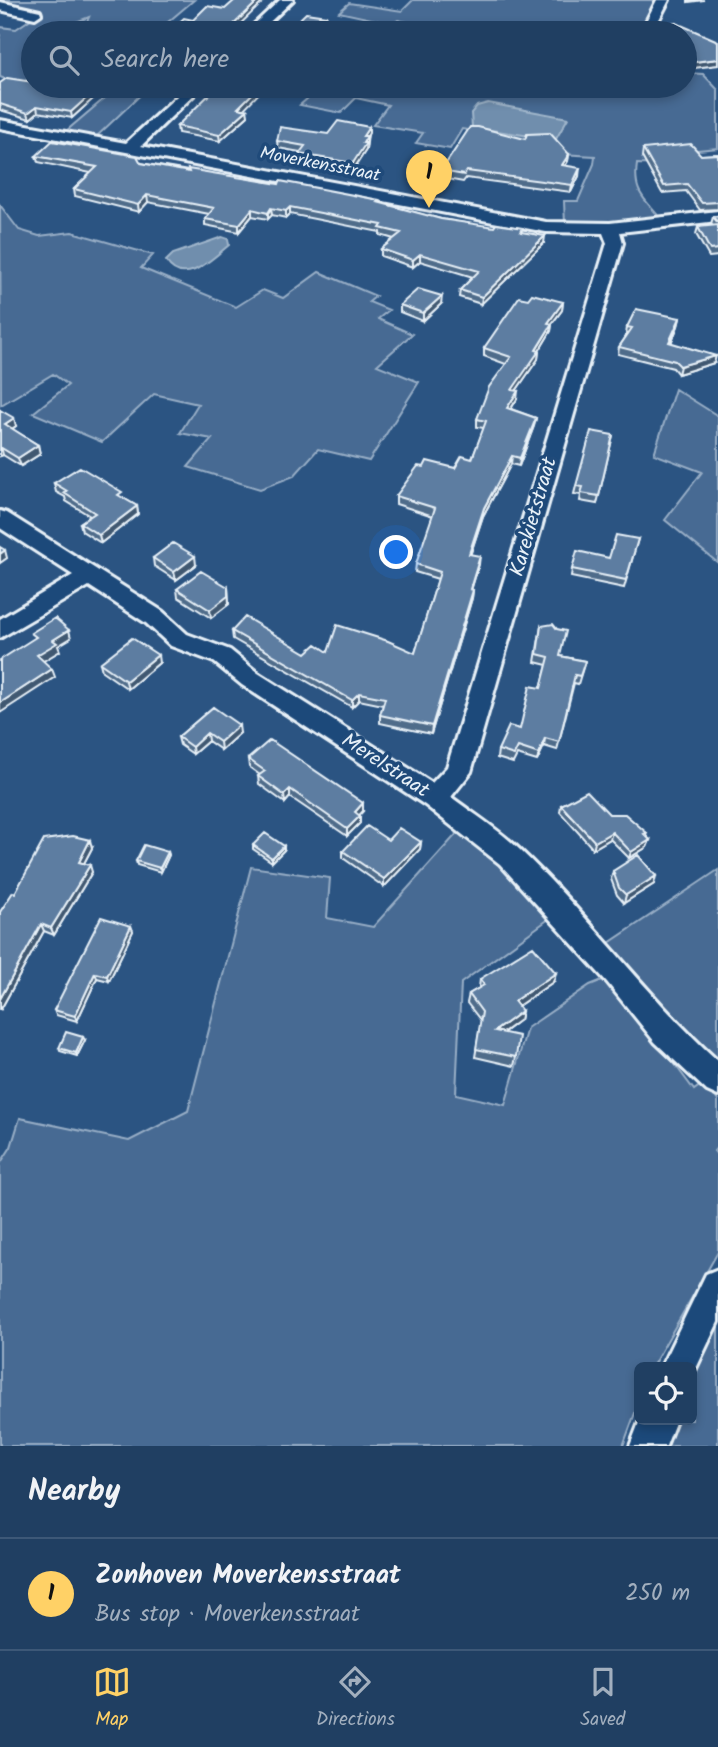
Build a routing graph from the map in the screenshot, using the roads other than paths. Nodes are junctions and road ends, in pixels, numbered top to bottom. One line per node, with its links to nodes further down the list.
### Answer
1 (287, 0): 5 (street)
2 (663, 0): 6 (street)
3 (0, 6): 4 (street)
4 (35, 14)
5 (264, 21)
6 (652, 21)
7 (183, 98): 9 (street)
8 (0, 124): 9 (street, Moverkensstraat)
9 (129, 149): 11 (street, Moverkensstraat)
10 (718, 216): 11 (street, Moverkensstraat)
11 (610, 229): 15 (street, Karekietstraat)
12 (0, 518): 13 (street, Merelstraat)
13 (88, 576): 14 (street); 15 (street, Merelstraat)
14 (0, 630)
15 (435, 798): 16 (street, Merelstraat)
16 (718, 1081)
17 (718, 1286): 18 (street)
18 (680, 1362)
19 (656, 1425): 20 (street)
20 (648, 1446)

